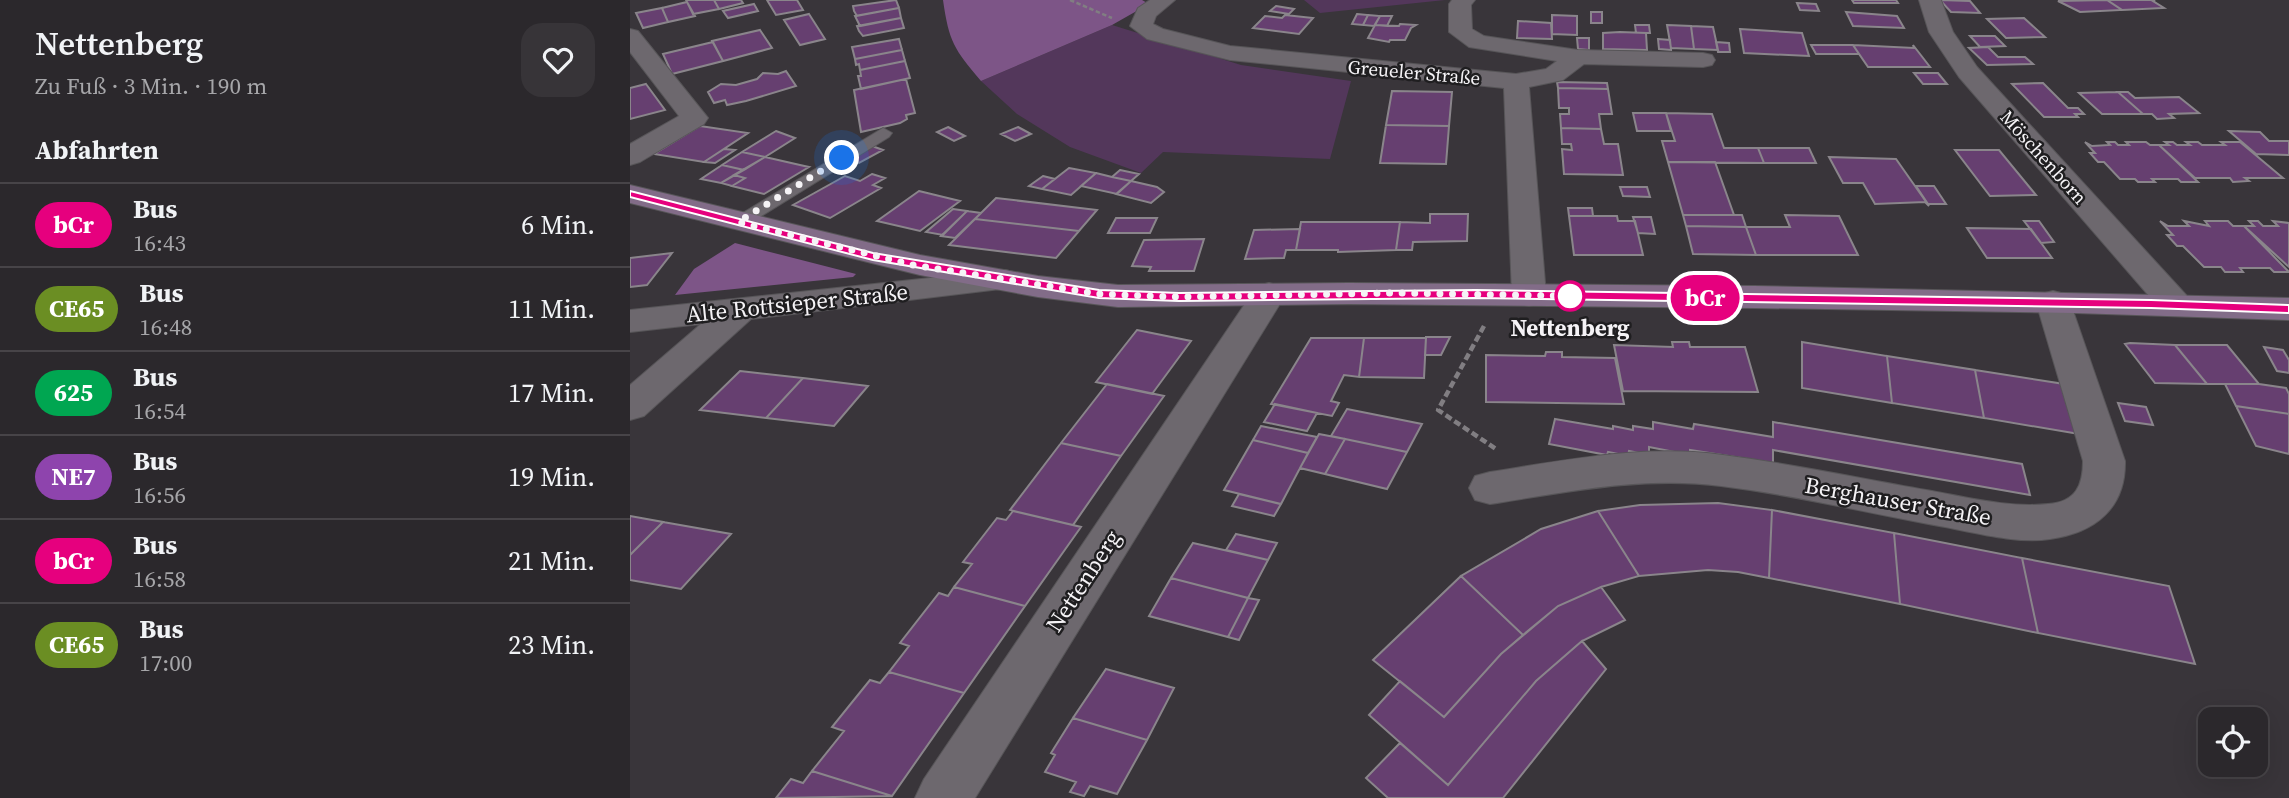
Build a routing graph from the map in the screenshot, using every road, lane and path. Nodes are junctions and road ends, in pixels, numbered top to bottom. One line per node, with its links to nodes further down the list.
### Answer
1 (1070, 0): 5 (path)
2 (1164, 0): 5 (street)
3 (1464, 0): 7 (street)
4 (1930, 0): 18 (street, Möschenborn)
5 (1140, 23): 9 (street, Greueler Straße)
6 (630, 36): 11 (street)
7 (1578, 57): 8 (street); 9 (street, Greueler Straße)
8 (1703, 60)
9 (1516, 82): 16 (street)
10 (883, 133): 13 (lane)
11 (630, 156)
12 (630, 194): 13 (street)
13 (738, 222): 14 (street)
14 (1005, 280): 15 (street); 20 (street, Alte Rottsieper Straße)
15 (1269, 294): 16 (street); 26 (street, Nettenberg)
16 (1529, 295): 17 (street)
17 (2053, 302): 18 (street); 25 (street, Berghauser Straße)
18 (2175, 304): 19 (street)
19 (2289, 309)
20 (740, 310): 22 (street, Alte Rottsieper Straße); 23 (street)
21 (1490, 315): 24 (path)
22 (630, 321)
23 (630, 406)
24 (1477, 435)
25 (1490, 488)
26 (943, 798)

